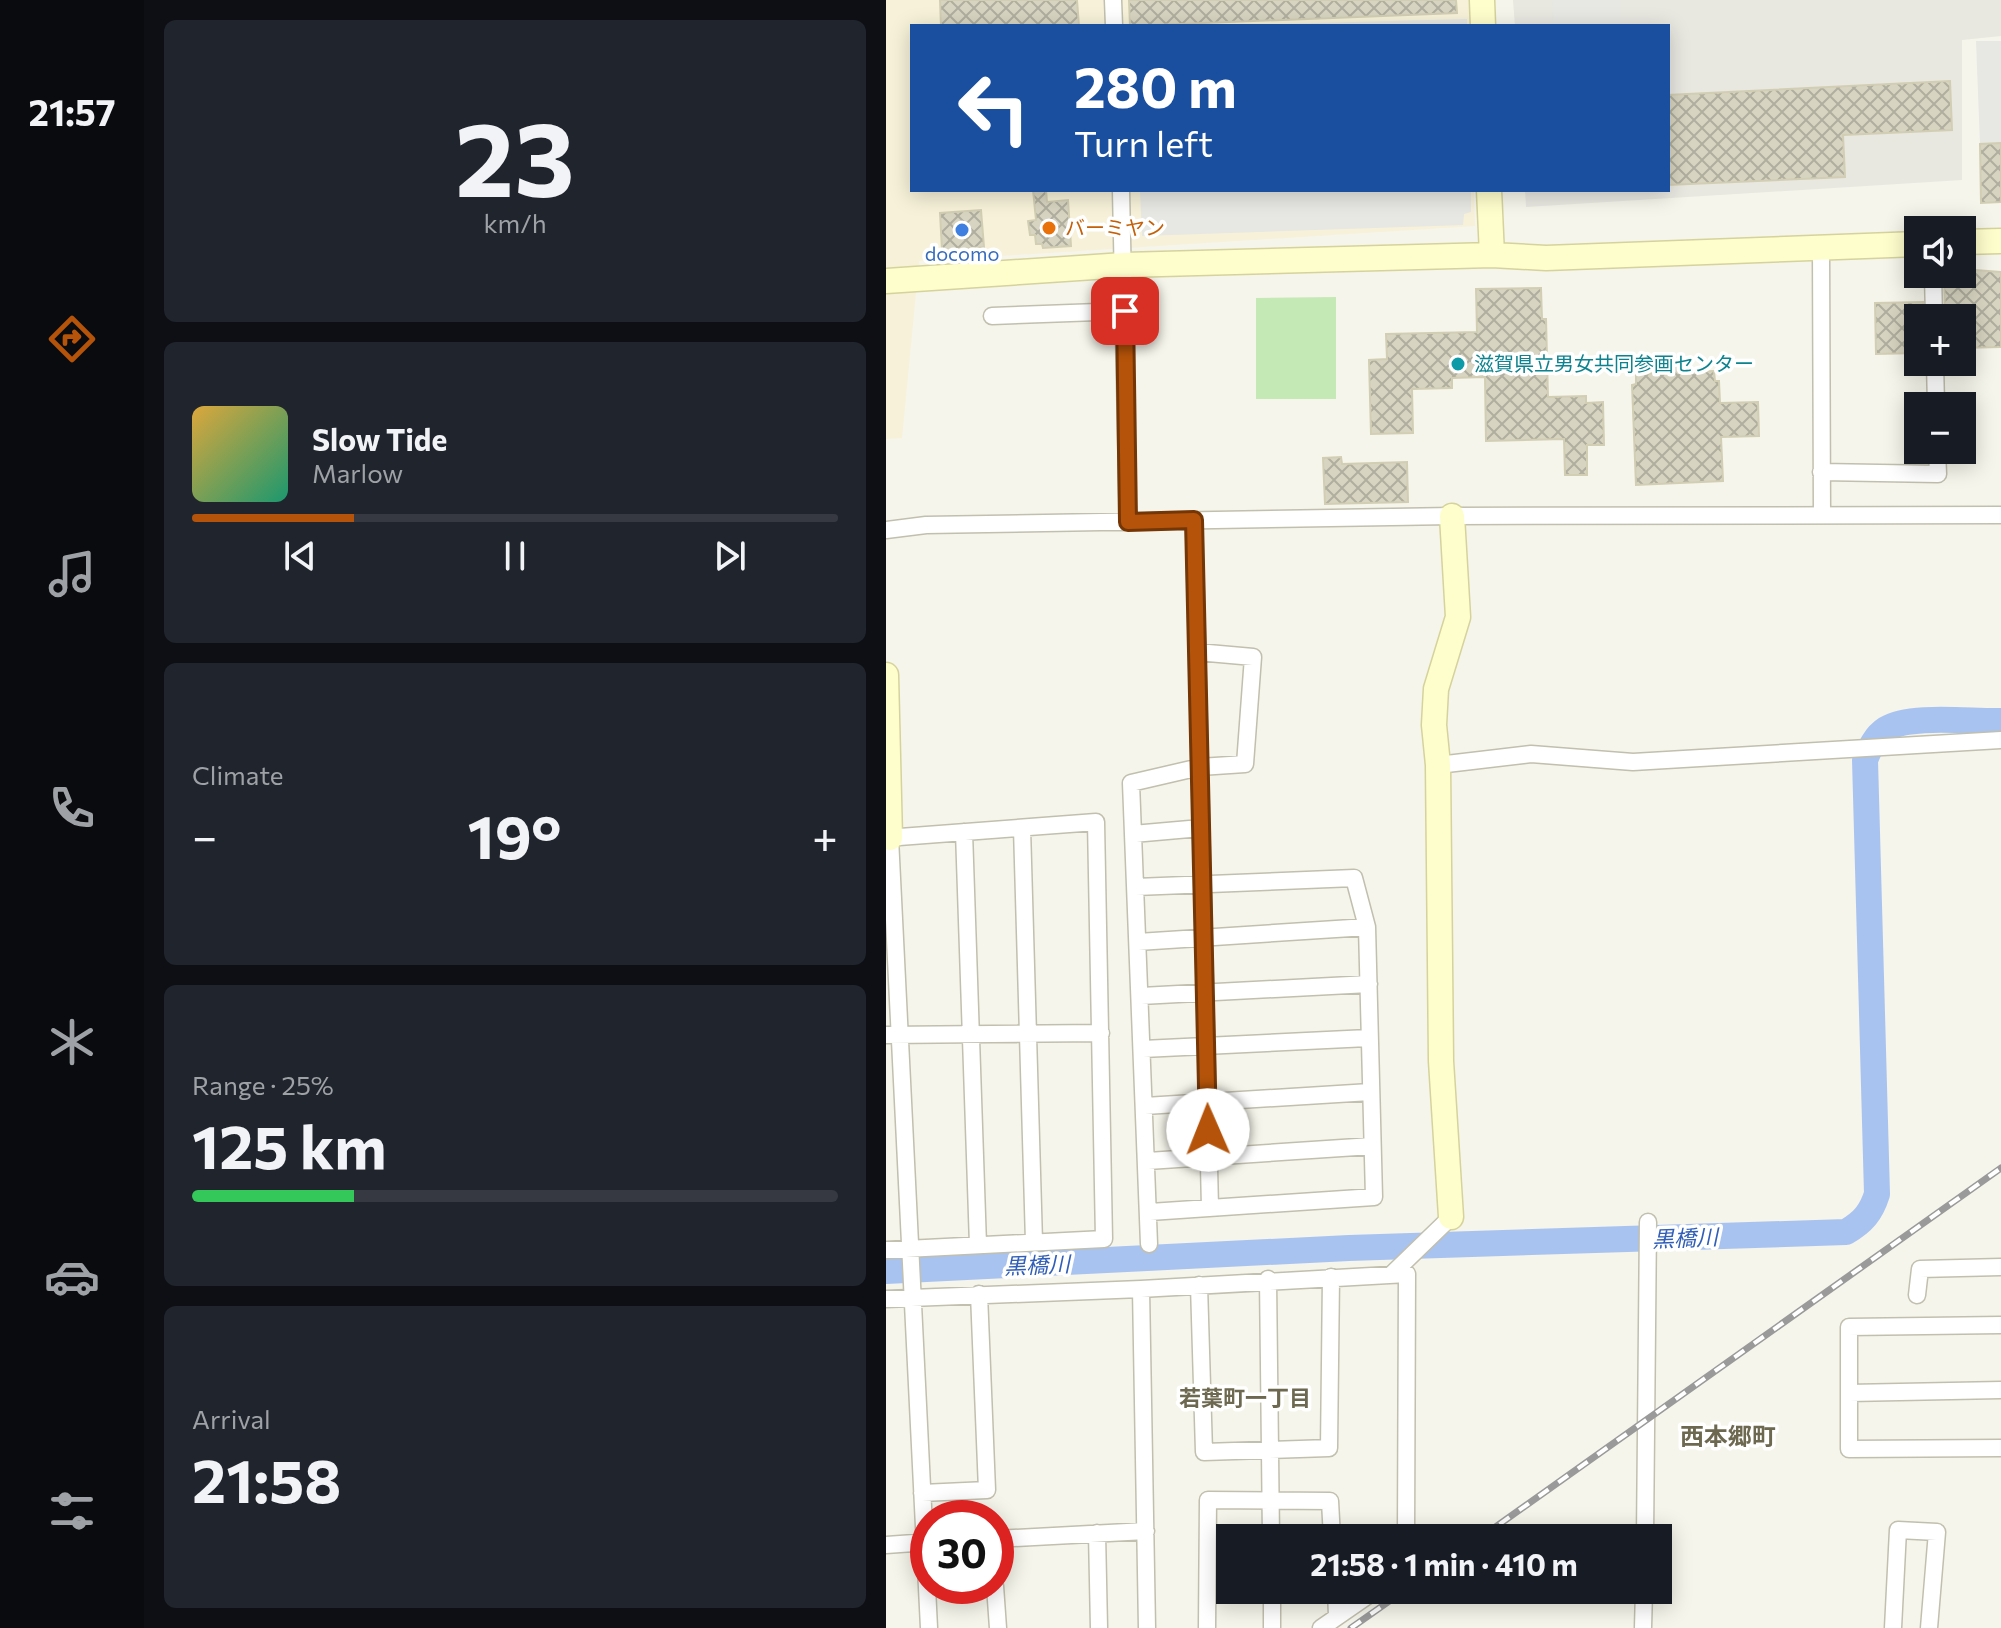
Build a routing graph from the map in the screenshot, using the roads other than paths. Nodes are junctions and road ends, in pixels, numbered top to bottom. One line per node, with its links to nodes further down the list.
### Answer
1 (1113, 0): 3 (street)
2 (1482, 0): 4 (street)
3 (1114, 24)
4 (1483, 24)
5 (1121, 192): 12 (street)
6 (1489, 192): 11 (street)
7 (2001, 241): 8 (street)
8 (1976, 242)
9 (1904, 245): 10 (street)
10 (1821, 248): 11 (street); 17 (street)
11 (1492, 255): 12 (street)
12 (1124, 265): 13 (street); 14 (street)
13 (886, 281)
14 (1125, 311): 15 (street); 22 (street)
15 (992, 316)
16 (1938, 464): 17 (street)
17 (1821, 472): 18 (street)
18 (1822, 515): 19 (street); 20 (street)
19 (2001, 515)
20 (1452, 516): 21 (street); 27 (street)
21 (1194, 520): 22 (street); 24 (street)
22 (1128, 522): 23 (street)
23 (886, 530)
24 (1197, 652): 28 (street); 28 (street)
25 (886, 675): 33 (street)
26 (2001, 740): 27 (street)
27 (1438, 765): 57 (street)
28 (1200, 767): 30 (street); 32 (street)
29 (1022, 828): 31 (street); 42 (street); 44 (street)
30 (1201, 828): 32 (street); 34 (street)
31 (964, 832): 33 (street); 43 (street)
32 (1133, 834): 35 (street)
33 (888, 838): 45 (street)
34 (1202, 885): 35 (street); 36 (street); 37 (street)
35 (1136, 887): 38 (street)
36 (1367, 927): 37 (street); 39 (street)
37 (1203, 938): 38 (street); 40 (street)
38 (1138, 942): 41 (street)
39 (1369, 984): 40 (street); 46 (street)
40 (1205, 993): 41 (street); 47 (street)
41 (1141, 996): 48 (street)
42 (1101, 1033): 44 (street); 59 (street)
43 (969, 1034): 44 (street); 45 (street); 61 (street)
44 (1027, 1034): 59 (street)
45 (892, 1035): 62 (street)
46 (1368, 1038): 47 (street); 49 (street)
47 (1206, 1045): 48 (street); 50 (street)
48 (1143, 1049): 51 (street)
49 (1370, 1092): 50 (street); 52 (street)
50 (1207, 1102): 51 (street); 53 (street)
51 (1145, 1106): 54 (street)
52 (1372, 1146): 53 (street); 55 (street)
53 (1208, 1159): 54 (street); 55 (street)
54 (1148, 1161): 56 (street)
55 (1210, 1208): 56 (street)
56 (1150, 1212): 60 (street)
57 (1451, 1217): 65 (street)
58 (1648, 1222): 85 (street)
59 (1034, 1242): 61 (street)
60 (1149, 1244)
61 (978, 1245): 62 (street)
62 (910, 1248): 63 (street); 72 (street)
63 (886, 1250)
64 (2001, 1267): 71 (street)
65 (1392, 1274): 66 (street); 84 (street)
66 (1331, 1277): 67 (street); 78 (street)
67 (1268, 1279): 68 (street); 78 (street)
68 (1199, 1285): 69 (street); 78 (street)
69 (1141, 1289): 70 (street); 86 (street)
70 (979, 1294): 72 (street); 79 (street)
71 (1917, 1295)
72 (910, 1296): 73 (street); 79 (street)
73 (886, 1299)
74 (2001, 1325): 76 (street)
75 (2001, 1390): 76 (street)
76 (1849, 1393): 77 (street)
77 (2001, 1448)
78 (1270, 1453): 81 (street)
79 (922, 1493): 80 (street)
80 (923, 1500)
81 (1271, 1503): 82 (street); 83 (street); 102 (street)
82 (1271, 1524)
83 (1331, 1524)
84 (1406, 1524)
85 (1645, 1524)
86 (1146, 1531): 87 (street); 101 (street)
87 (1097, 1533): 88 (street); 100 (street)
88 (1014, 1538)
89 (910, 1543): 90 (street)
90 (886, 1545)
91 (928, 1604): 98 (street)
92 (996, 1604): 99 (street)
93 (1272, 1604): 103 (street)
94 (1337, 1604): 97 (street)
95 (1355, 1604): 97 (street)
96 (1644, 1604): 105 (street)
97 (1337, 1616): 104 (street)
98 (929, 1628)
99 (998, 1628)
100 (1099, 1628)
101 (1147, 1628)
102 (1207, 1628)
103 (1272, 1628)
104 (1321, 1628)
105 (1643, 1628)
106 (1893, 1628): 107 (street)
107 (1929, 1628)

